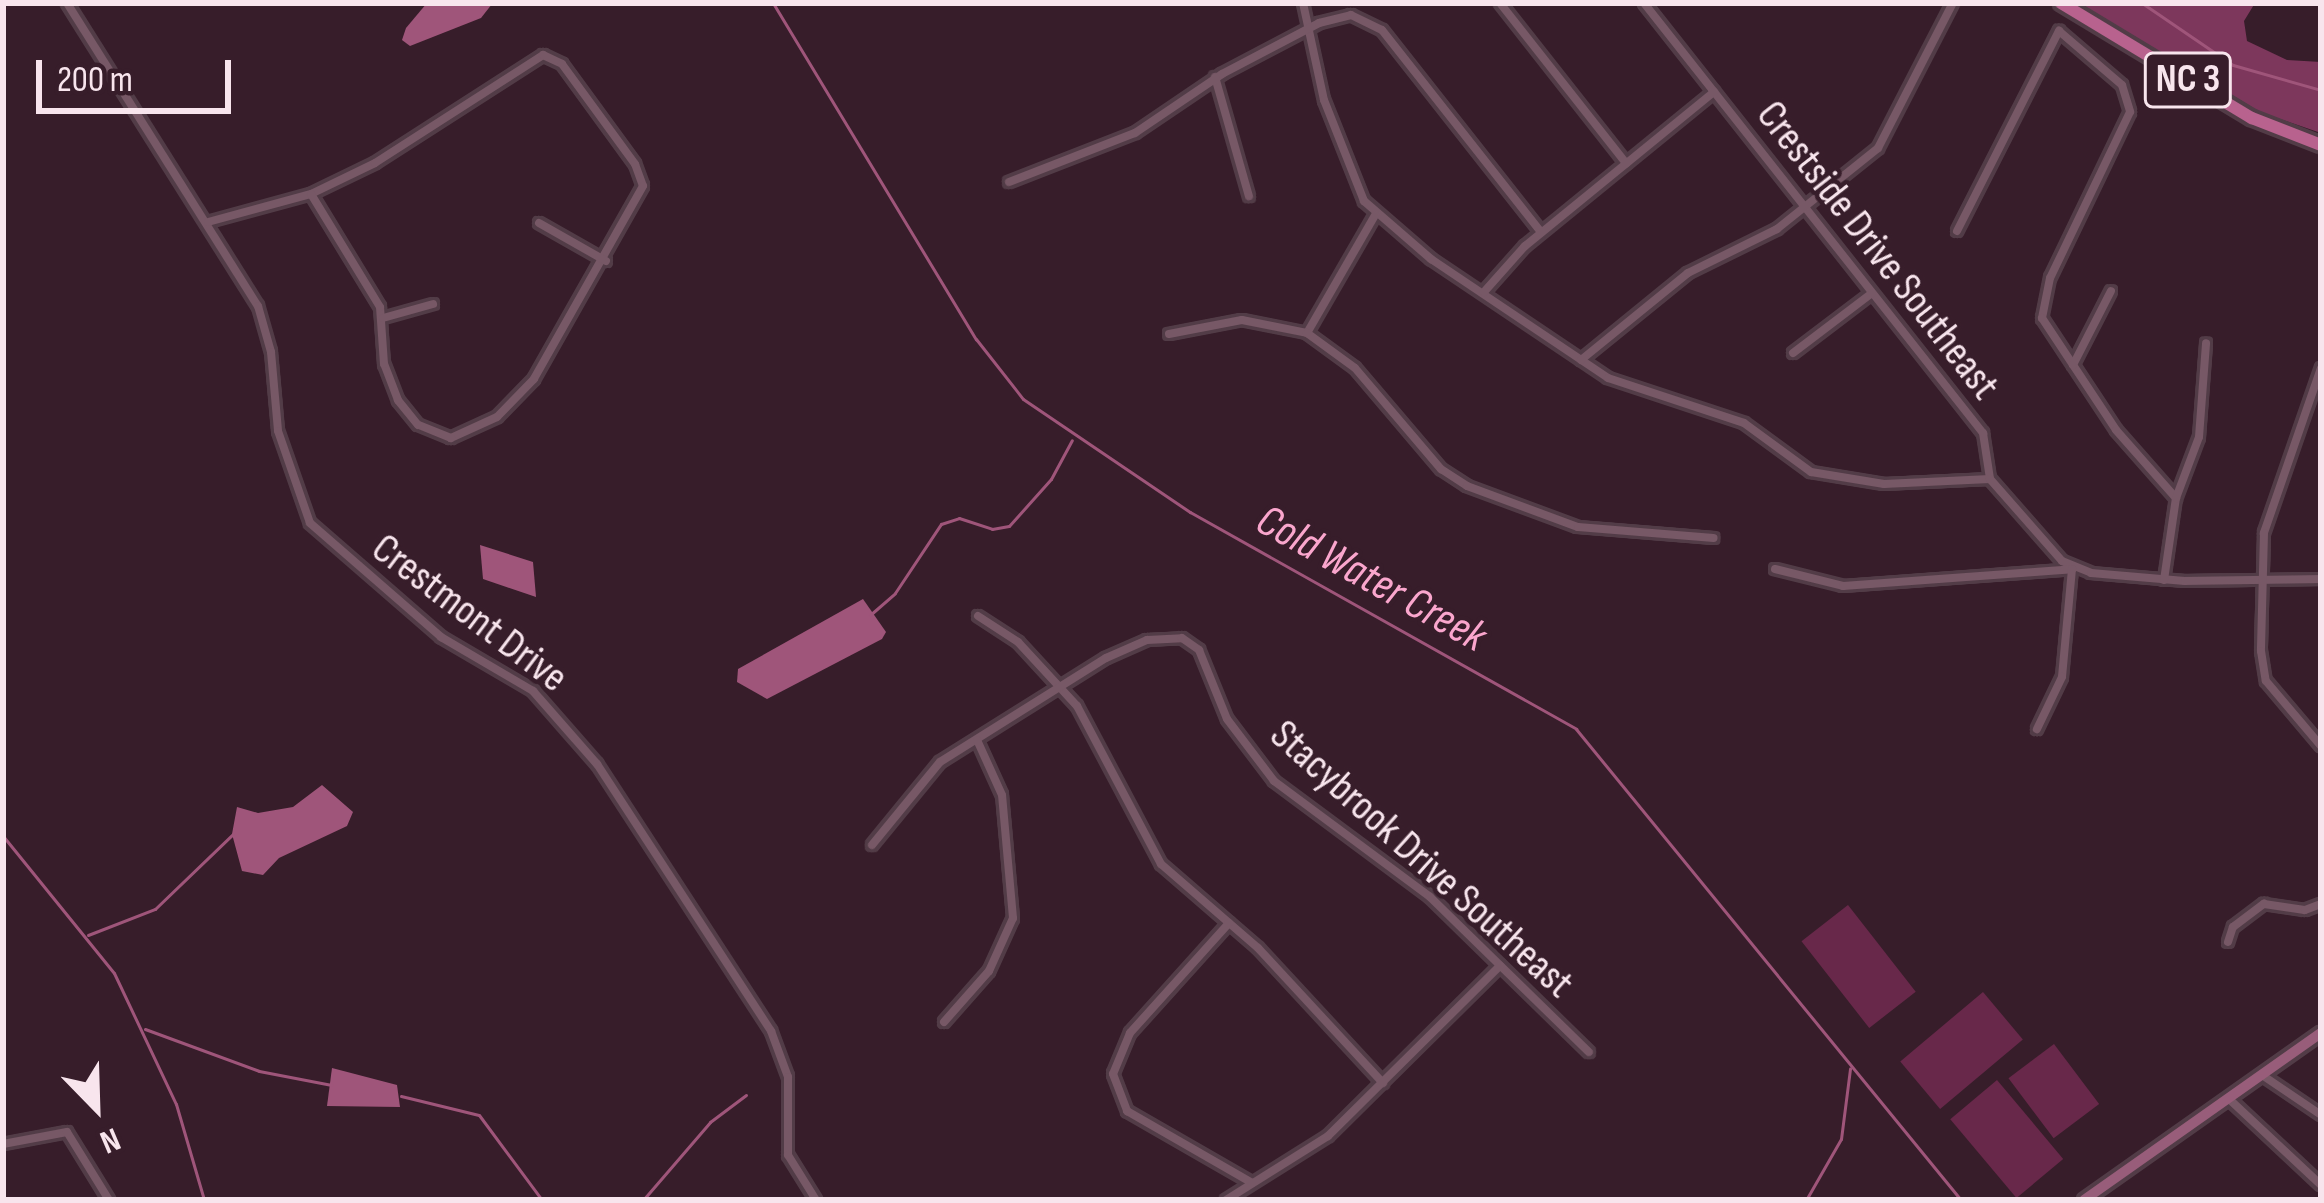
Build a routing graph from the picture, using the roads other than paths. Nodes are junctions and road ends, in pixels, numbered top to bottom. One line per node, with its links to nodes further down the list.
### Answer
1 (67, 3): 17 (street, Crestmont Drive)
2 (1303, 3): 7 (street)
3 (1500, 3): 11 (street)
4 (1644, 3): 9 (street, Crestside Drive Southeast)
5 (1953, 3): 15 (street)
6 (2060, 3): 10 (main road, NC 3)
7 (1310, 30): 8 (street); 16 (street); 20 (street)
8 (1215, 77): 12 (street); 14 (street)
9 (1714, 92): 11 (street); 15 (street, Crestside Drive Southeast)
10 (2321, 146)
11 (1626, 163): 20 (street)
12 (1009, 182)
13 (311, 194): 17 (street); 21 (street); 26 (street)
14 (1250, 196)
15 (1804, 207): 24 (street, Crestside Drive Southeast); 31 (street)
16 (1375, 215): 23 (street); 27 (street)
17 (208, 222): 63 (street, Crestmont Drive)
18 (539, 223): 21 (street)
19 (1957, 231): 32 (street)
20 (1541, 232): 23 (street)
21 (607, 261): 26 (street)
22 (2111, 291): 32 (street)
23 (1484, 292): 31 (street)
24 (1872, 293): 30 (street); 34 (street, Crestside Drive Southeast)
25 (433, 304): 26 (street)
26 (383, 318)
27 (1307, 333): 28 (street); 36 (street)
28 (1169, 334)
29 (2206, 343): 35 (street)
30 (1793, 353)
31 (1581, 360): 34 (street)
32 (2073, 365): 35 (street)
33 (2321, 368): 41 (street)
34 (1990, 478): 38 (street, Crestside Drive Southeast)
35 (2176, 498): 40 (street)
36 (1714, 538)
37 (1775, 569): 38 (street)
38 (2072, 569): 40 (street); 44 (street)
39 (2321, 579): 41 (street)
40 (2164, 580): 41 (street)
41 (2263, 580): 46 (street)
42 (978, 616): 43 (street)
43 (1063, 688): 45 (street); 49 (street); 51 (street, Stacybrook Drive Southeast)
44 (2037, 729)
45 (977, 740): 47 (street); 52 (street)
46 (2321, 746)
47 (872, 845)
48 (2321, 904): 50 (street)
49 (1229, 923): 56 (street); 60 (street)
50 (2228, 942)
51 (1500, 966): 54 (street, Stacybrook Drive Southeast); 56 (street)
52 (944, 1022)
53 (2321, 1033): 55 (main road)
54 (1589, 1052)
55 (2262, 1076): 57 (main road); 58 (street)
56 (1383, 1082): 60 (street)
57 (2228, 1098): 61 (street); 65 (main road)
58 (2321, 1115)
59 (3, 1144): 62 (street)
60 (1252, 1183): 64 (street)
61 (2321, 1185)
62 (109, 1200)
63 (816, 1200)
64 (1226, 1200)
65 (2084, 1200)

